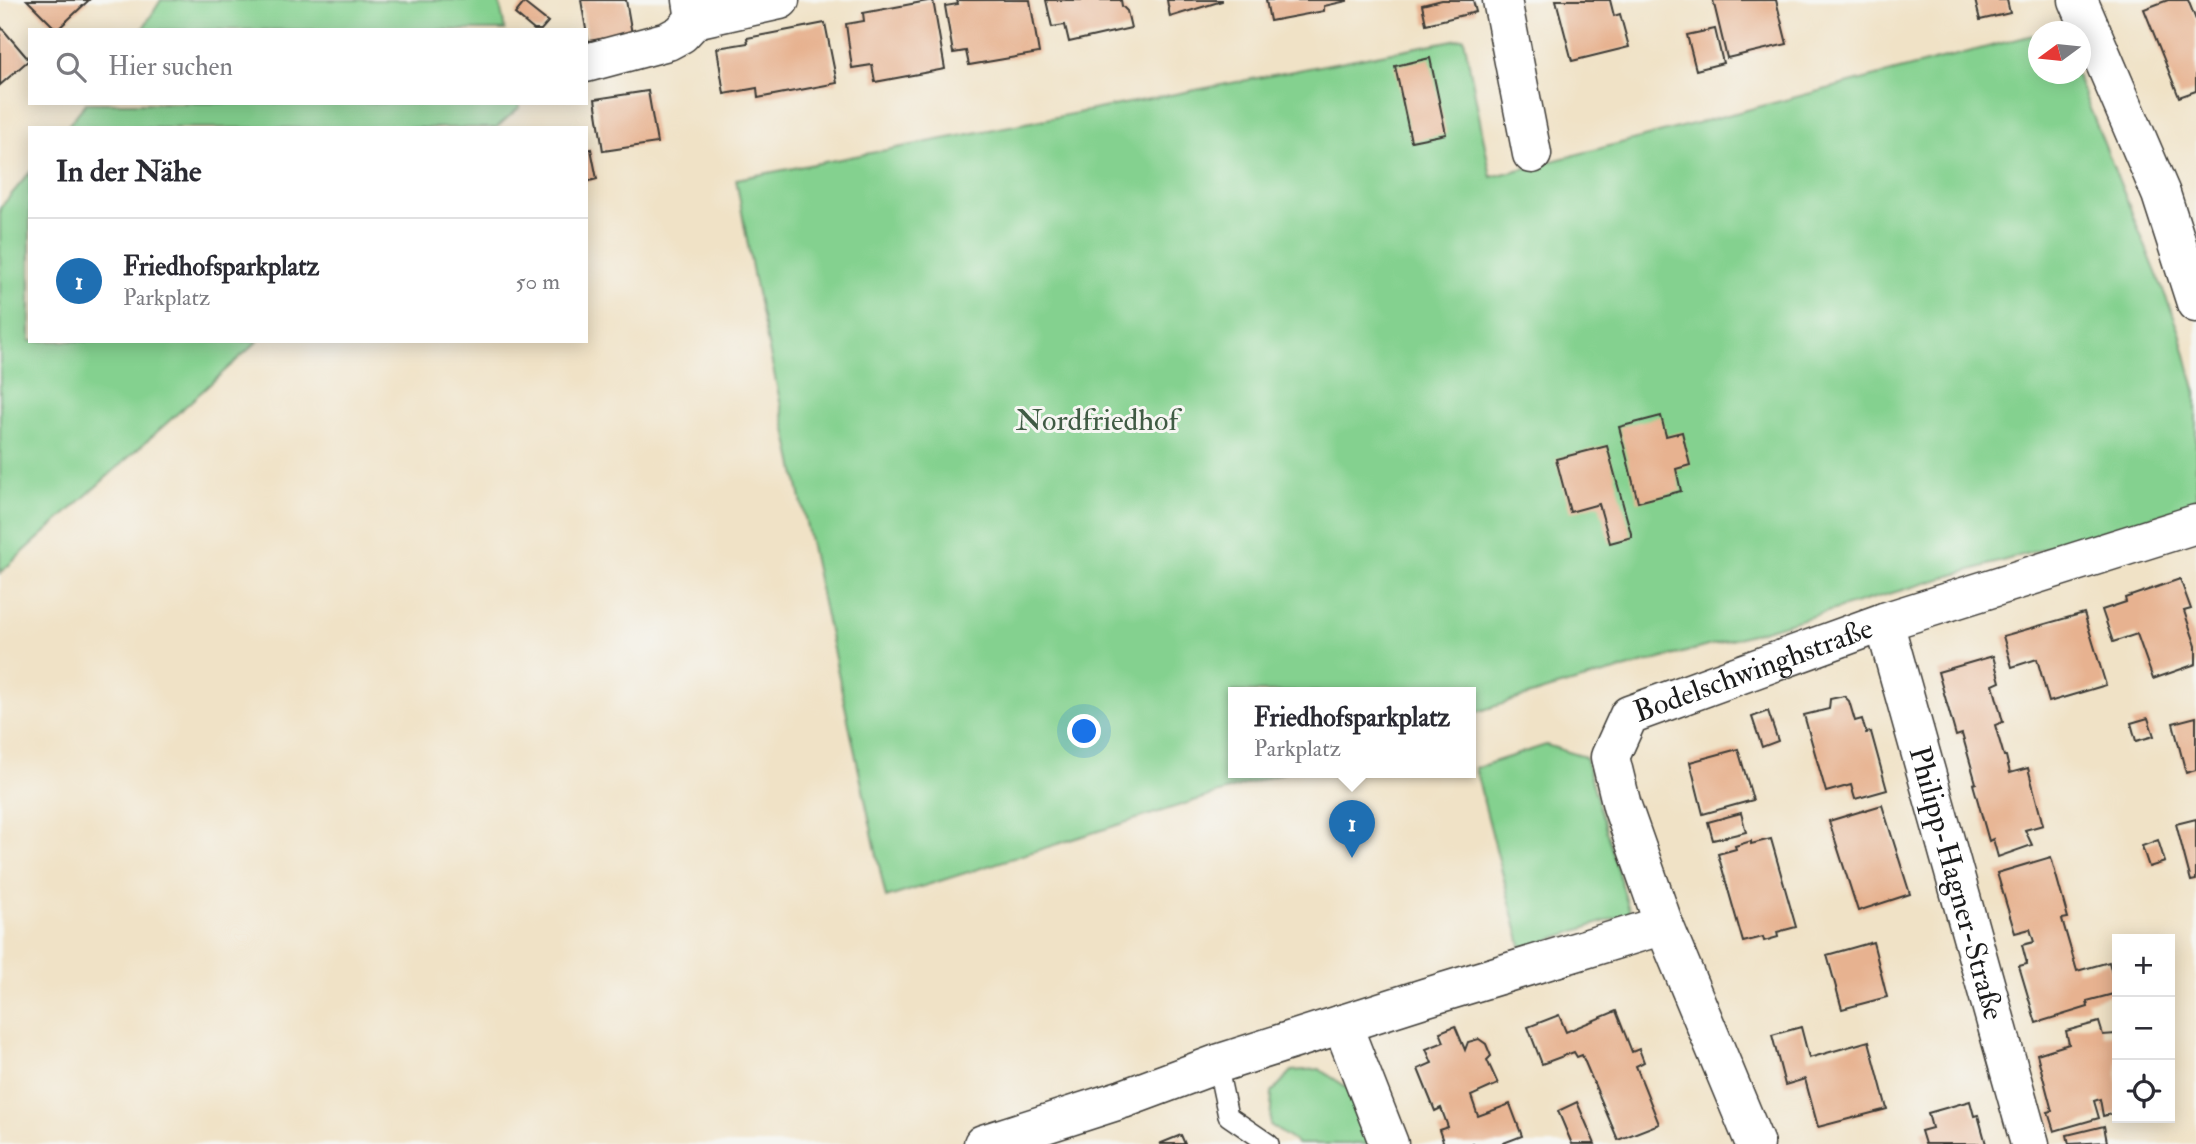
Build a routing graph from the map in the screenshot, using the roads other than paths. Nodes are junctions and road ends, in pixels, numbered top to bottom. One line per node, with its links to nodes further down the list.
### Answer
1 (780, 0): 4 (street)
2 (1502, 0): 6 (street)
3 (2078, 0): 7 (street)
4 (694, 9): 5 (street)
5 (588, 62)
6 (1532, 154)
7 (2196, 303)
8 (2196, 524): 9 (street, Bodelschwinghstraße)
9 (1884, 622): 10 (street, Bodelschwinghstraße); 17 (street, Philipp-Hagner-Straße)
10 (1664, 925): 11 (street); 16 (street, Bodelschwinghstraße)
11 (1342, 1024): 12 (street); 15 (street)
12 (1217, 1064): 13 (street); 14 (lane)
13 (983, 1144)
14 (1269, 1144)
15 (1389, 1144)
16 (1755, 1144)
17 (2030, 1144)

